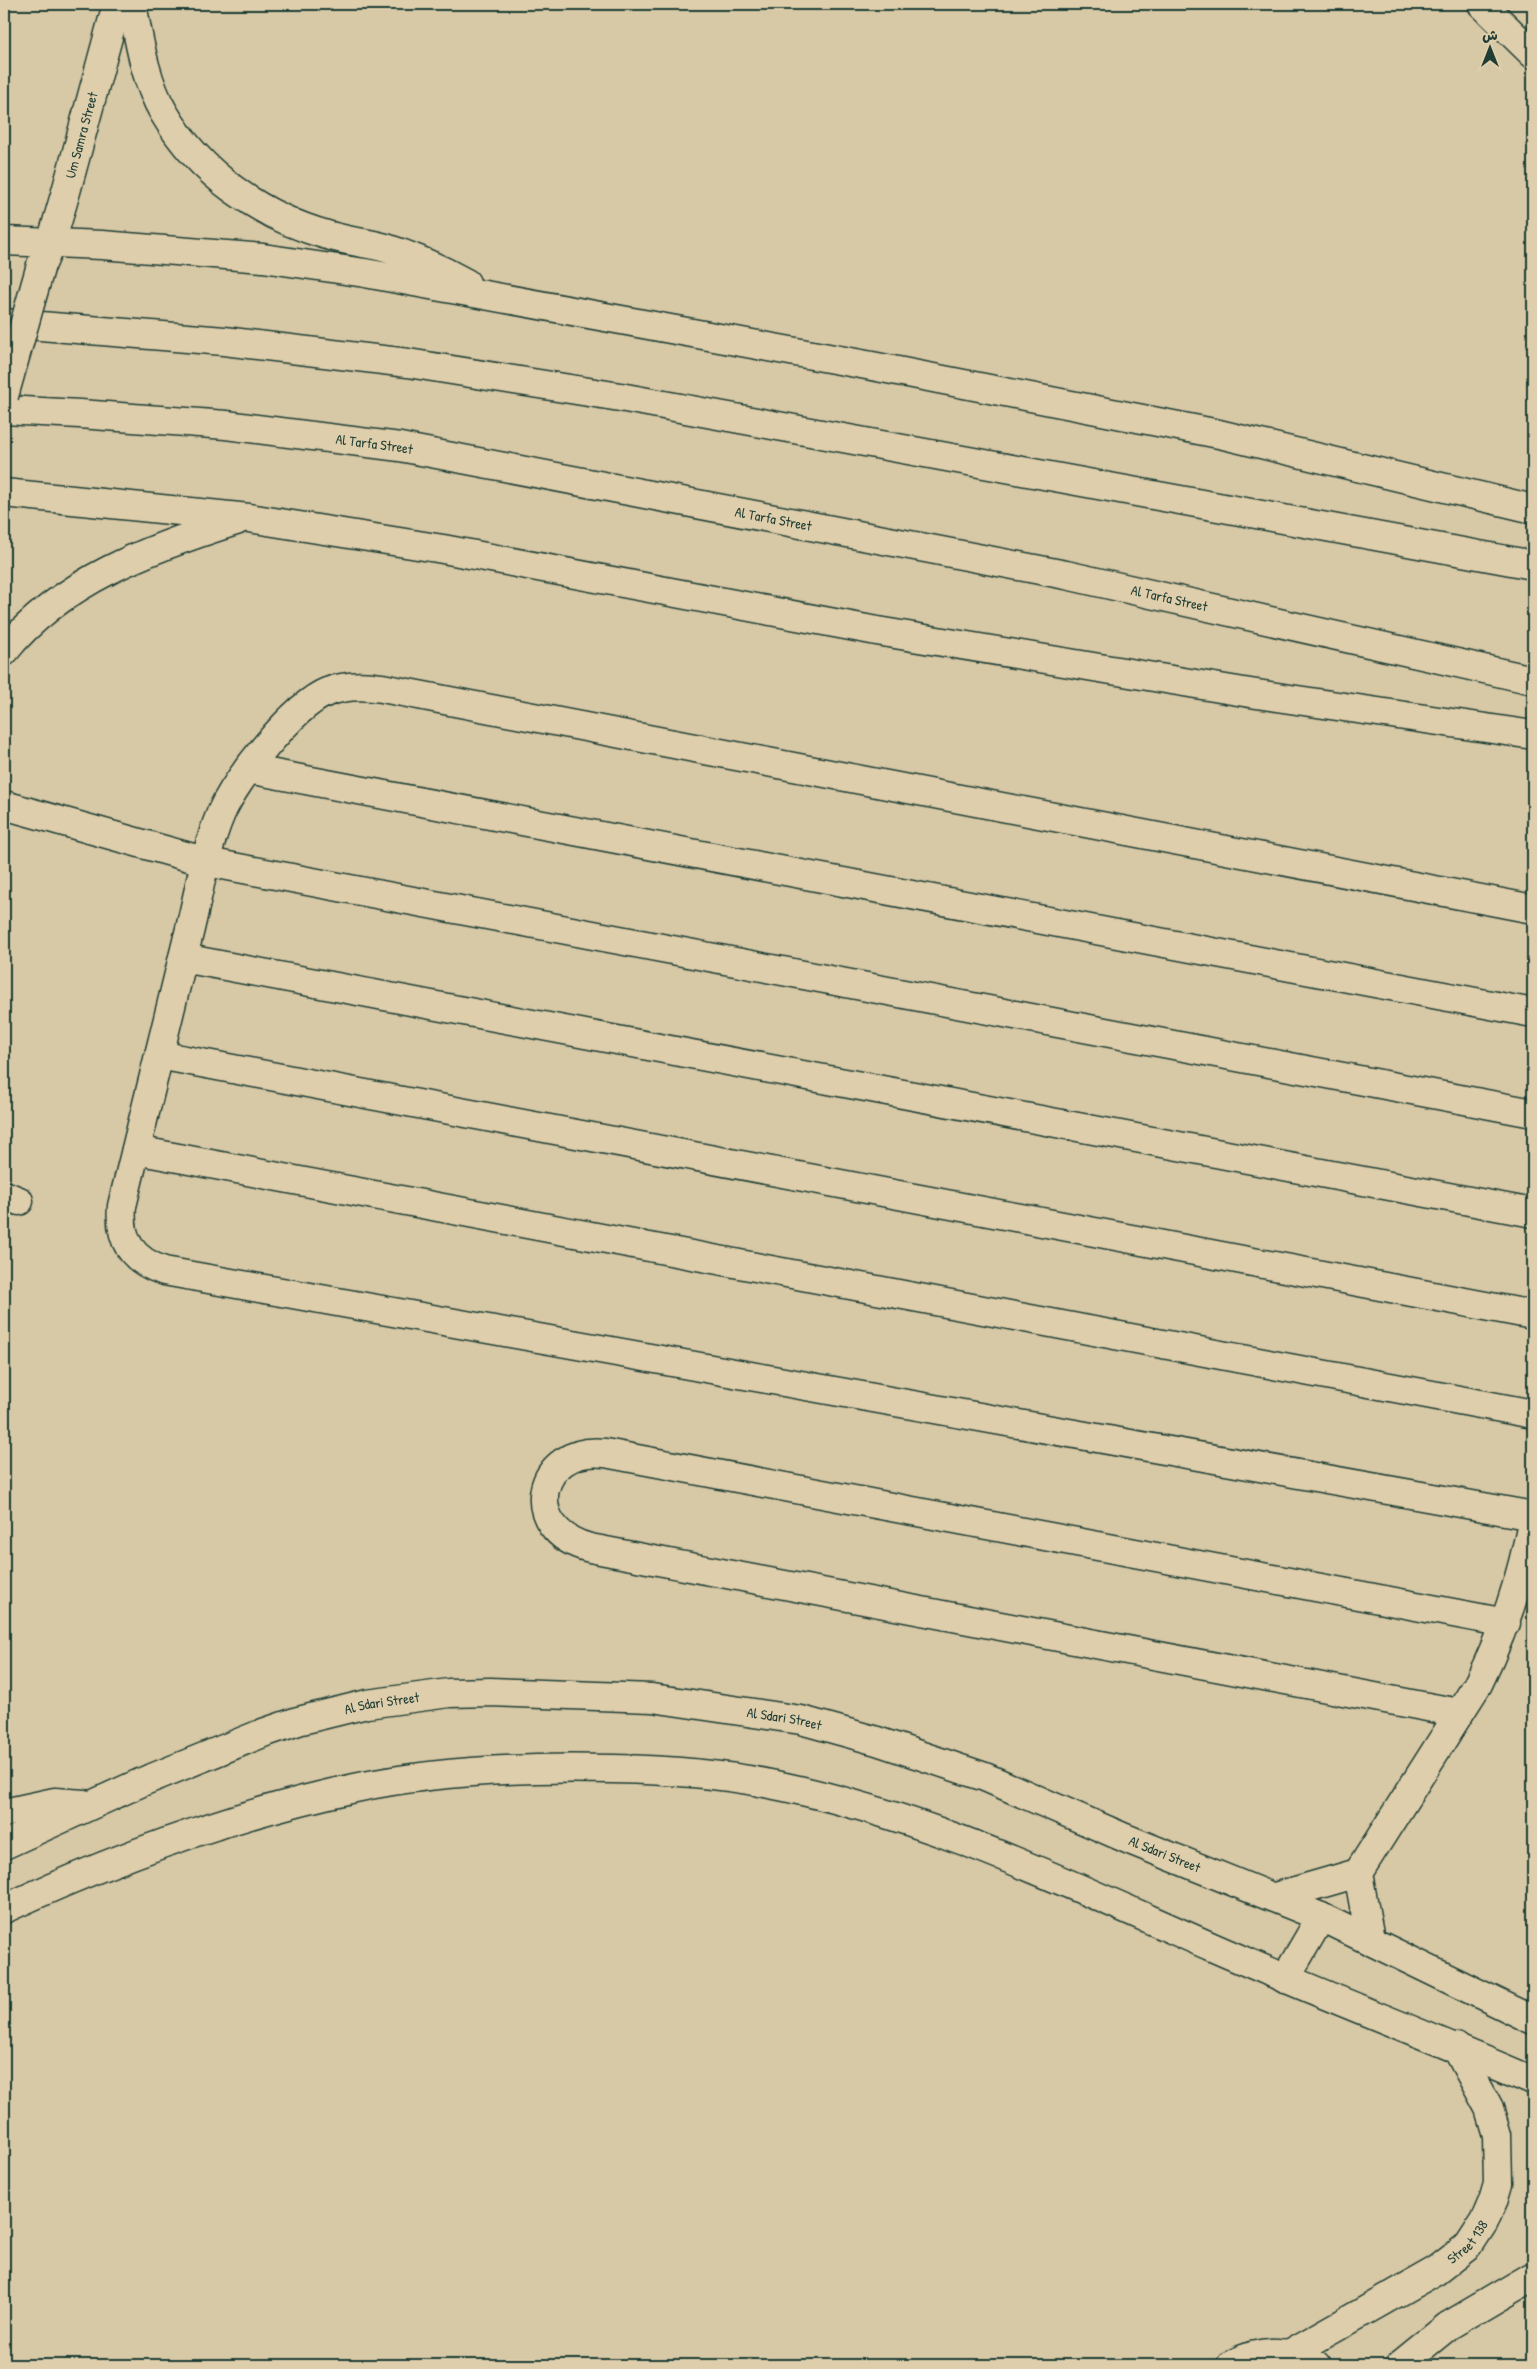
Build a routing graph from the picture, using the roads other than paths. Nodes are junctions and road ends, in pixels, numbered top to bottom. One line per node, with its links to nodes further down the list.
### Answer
1 (117, 4): 6 (main road, Um Samra Street)
2 (132, 4): 7 (main road)
3 (1482, 4): 4 (main road)
4 (1533, 54)
5 (4, 241): 6 (main road)
6 (46, 254): 7 (main road); 9 (main road, Um Samra Street, bridge)
7 (489, 296): 12 (main road)
8 (4, 324): 14 (main road)
9 (4, 396)
10 (4, 410): 16 (main road, Al Tarfa Street)
11 (4, 493): 13 (main road)
12 (1533, 509)
13 (249, 518): 15 (main road); 17 (main road)
14 (1533, 565)
15 (4, 652)
16 (1533, 680)
17 (1533, 735)
18 (248, 769): 20 (main road); 21 (main road); 23 (main road)
19 (4, 805): 20 (main road)
20 (207, 862): 22 (main road); 25 (main road)
21 (1533, 909)
22 (183, 958): 24 (main road); 27 (main road)
23 (1533, 1013)
24 (159, 1055): 26 (main road); 28 (main road)
25 (1533, 1113)
26 (136, 1150): 29 (main road); 30 (main road)
27 (1533, 1213)
28 (1533, 1315)
29 (1533, 1414)
30 (1533, 1516): 31 (main road)
31 (1506, 1623): 32 (main road); 32 (main road)
32 (1460, 1712): 36 (main road)
33 (91, 1805): 34 (main road); 35 (main road, Al Sdari Street); 37 (main road, Al Sdari Street)
34 (4, 1813)
35 (4, 1845)
36 (1358, 1873): 37 (main road); 40 (main road)
37 (1275, 1897): 39 (main road, Al Sdari Street)
38 (4, 1909): 41 (main road)
39 (1321, 1917): 40 (main road, Al Sdari Street); 41 (main road)
40 (1370, 1939): 42 (main road, Al Sdari Street)
41 (1284, 1979): 43 (main road)
42 (1532, 2019)
43 (1456, 2047): 44 (main road); 46 (main road, Street 138)
44 (1533, 2081)
45 (1533, 2276): 49 (main road)
46 (1289, 2354): 47 (main road); 48 (main road)
47 (1230, 2365)
48 (1317, 2365)
49 (1400, 2365)

